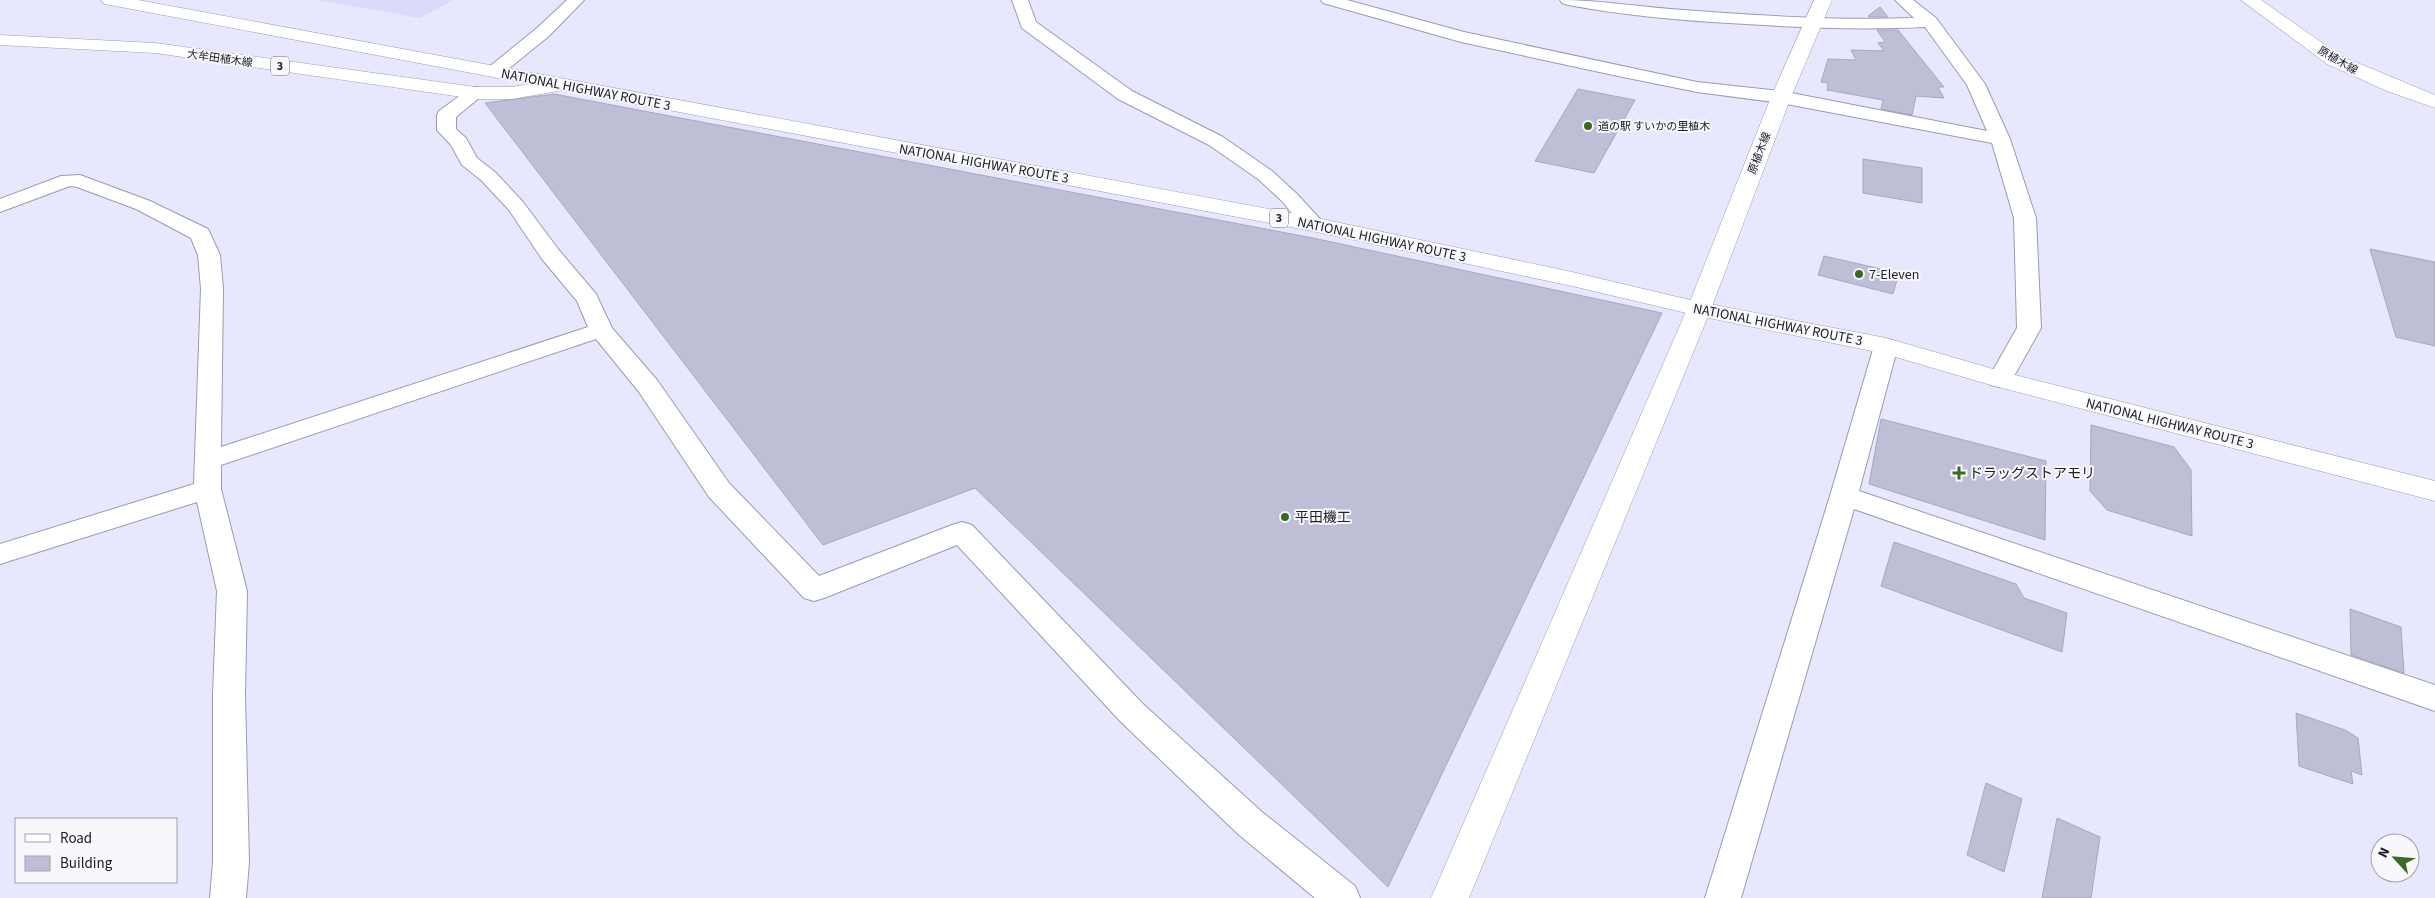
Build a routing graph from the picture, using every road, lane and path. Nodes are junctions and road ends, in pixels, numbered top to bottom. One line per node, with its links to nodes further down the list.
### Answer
1 (110, 0): 12 (main road, NATIONAL HIGHWAY ROUTE 3 / 3)
2 (576, 0): 12 (street)
3 (1020, 0): 19 (street)
4 (1329, 0): 15 (street)
5 (1568, 0): 10 (street)
6 (1823, 0): 10 (main road, 原植木線)
7 (1903, 0): 9 (street)
8 (2250, 0): 16 (main road, 原植木線)
9 (1930, 22): 10 (street); 17 (street)
10 (1813, 23): 15 (main road, 原植木線)
11 (0, 40): 14 (main road, 大牟田植木線 / 3)
12 (495, 71): 13 (main road, NATIONAL HIGHWAY ROUTE 3 / 3)
13 (558, 85): 14 (main road, 大牟田植木線 / 3); 19 (main road, NATIONAL HIGHWAY ROUTE 3 / 3)
14 (476, 93): 21 (street)
15 (1781, 97): 17 (street); 20 (main road, 原植木線)
16 (2435, 102)
17 (2000, 139): 23 (street)
18 (0, 206): 24 (street)
19 (1312, 224): 20 (main road, NATIONAL HIGHWAY ROUTE 3 / 3)
20 (1699, 309): 22 (main road, NATIONAL HIGHWAY ROUTE 3 / 3); 31 (main road, 原植木線)
21 (601, 330): 24 (street); 30 (street)
22 (1886, 346): 23 (main road, NATIONAL HIGHWAY ROUTE 3 / 3); 26 (street)
23 (2000, 379): 25 (main road, NATIONAL HIGHWAY ROUTE 3 / 3)
24 (207, 475): 27 (street); 29 (street)
25 (2435, 491)
26 (1844, 496): 28 (street); 32 (street)
27 (0, 554)
28 (2435, 698)
29 (228, 898)
30 (1342, 898)
31 (1450, 898)
32 (1723, 898)

